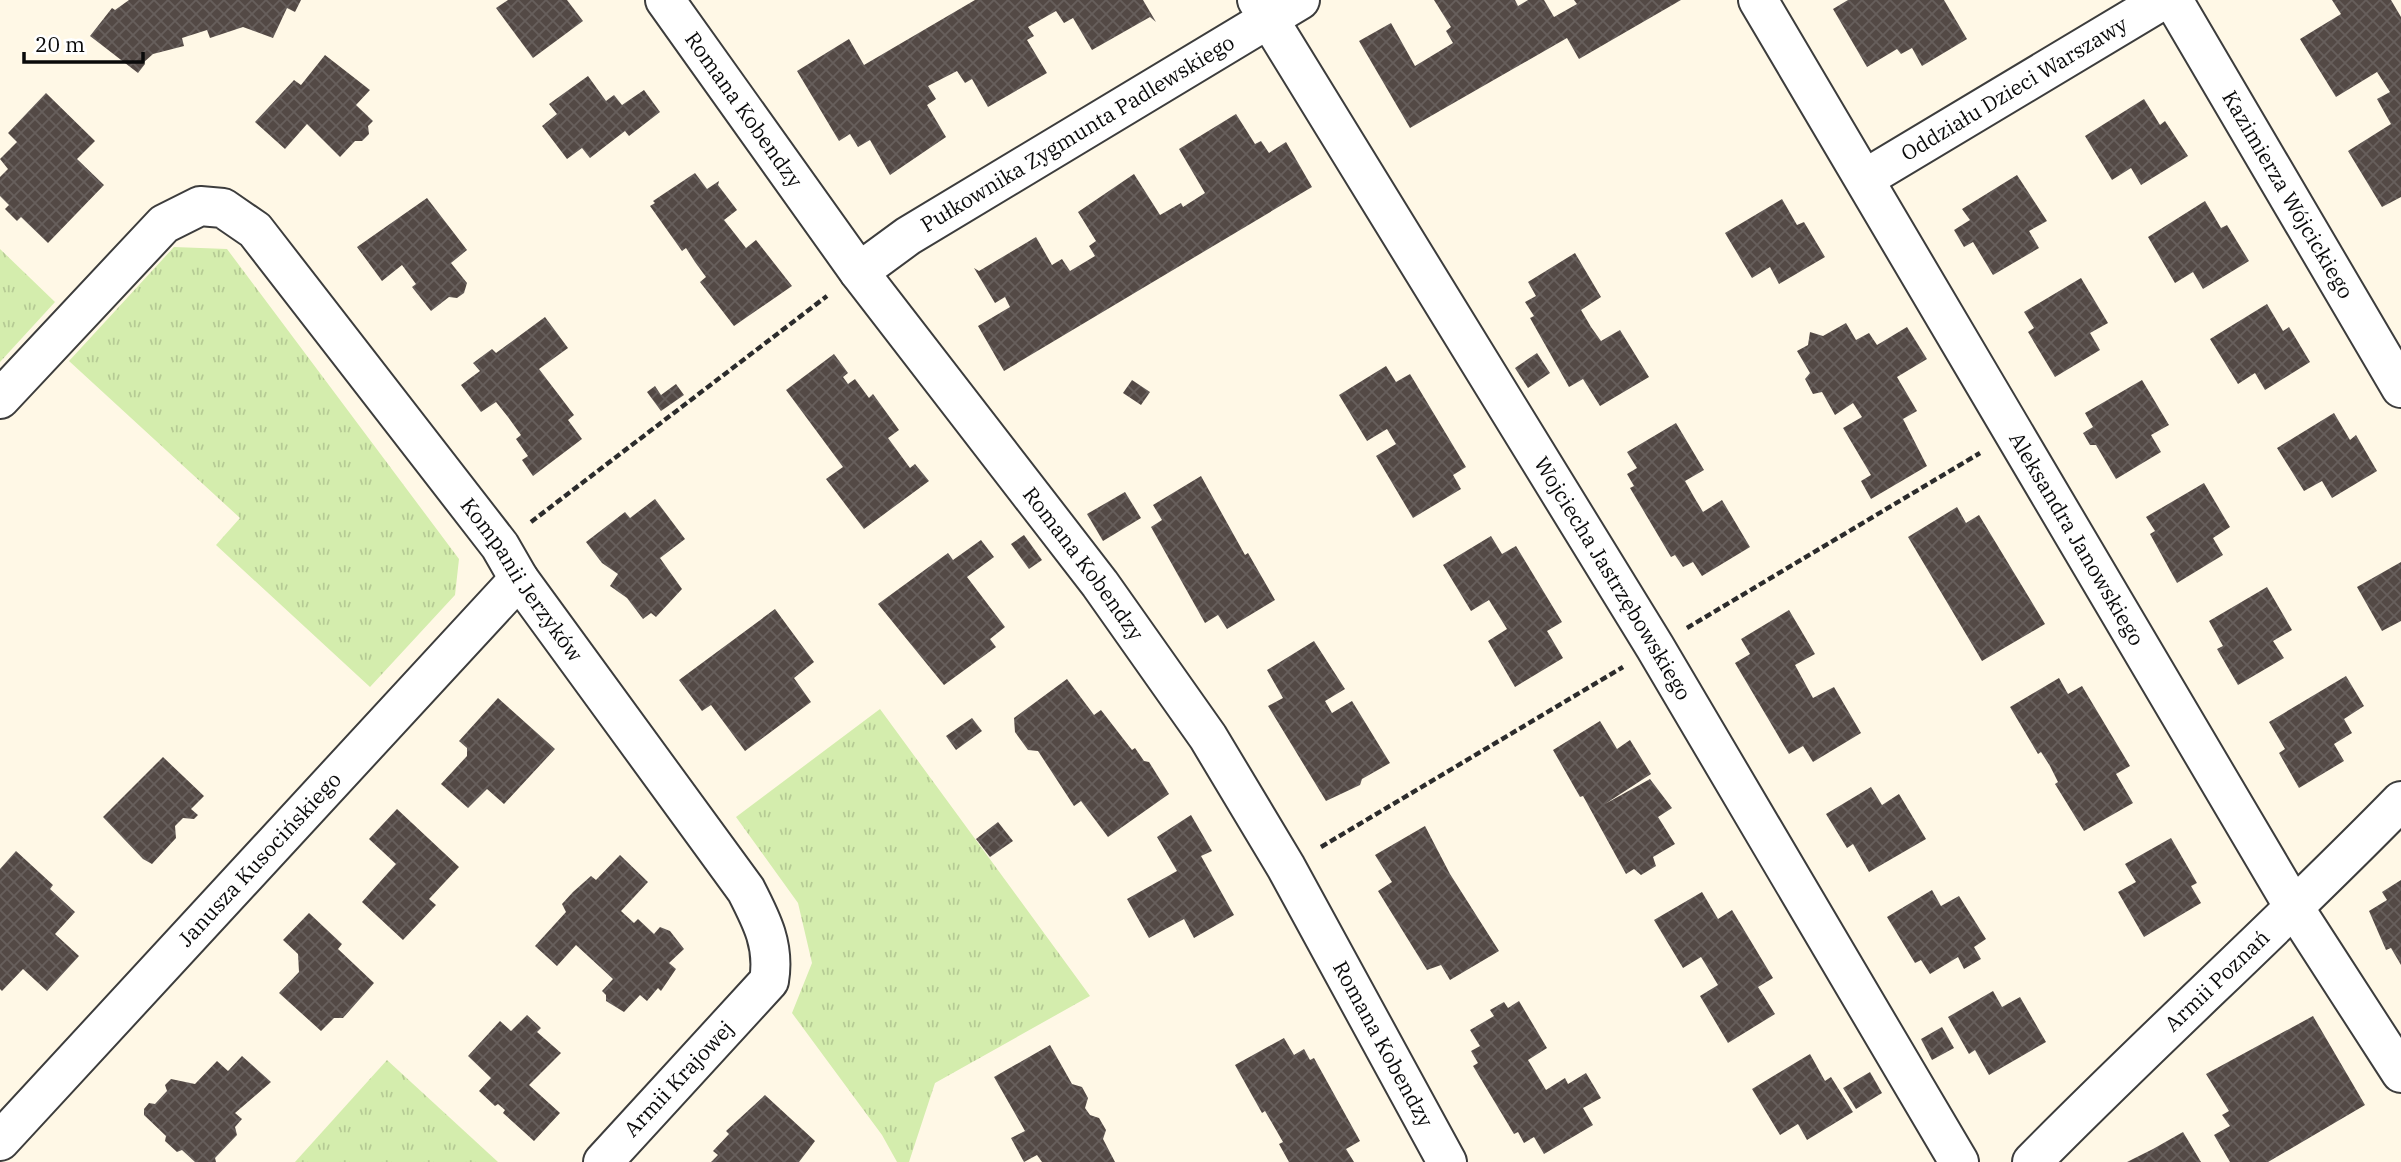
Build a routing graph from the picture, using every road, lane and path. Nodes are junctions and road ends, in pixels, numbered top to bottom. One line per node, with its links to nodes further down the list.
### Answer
1 (666, 0): 7 (street, Romana Kobendzy)
2 (1758, 0): 6 (street, Aleksandra Janowskiego)
3 (2163, 0): 6 (street, Oddziału Dzieci Warszawy)
4 (2173, 0): 8 (street, Kazimierza Wójcickiego)
5 (1275, 6): 7 (street, Pułkownika Zygmunta Padlewskiego); 13 (street, Wojciecha Jastrzębowskiego)
6 (1866, 178): 10 (street, Aleksandra Janowskiego)
7 (859, 272): 11 (path); 15 (street, Romana Kobendzy)
8 (2401, 388)
9 (0, 399): 11 (street, Kompanii Jerzyków)
10 (2014, 433): 13 (path); 16 (street, Aleksandra Janowskiego)
11 (500, 546): 12 (street, Kompanii Jerzyków)
12 (519, 579): 17 (street, Kompanii Jerzyków); 19 (street, Janusza Kusocińskiego)
13 (1655, 648): 15 (path); 22 (street, Wojciecha Jastrzębowskiego)
14 (2401, 801): 16 (street, Armii Poznań)
15 (1286, 867): 21 (street, Romana Kobendzy)
16 (2295, 909): 18 (street, Aleksandra Janowskiego); 23 (street, Armii Poznań)
17 (755, 997): 20 (street, Armii Krajowej)
18 (2401, 1073)
19 (0, 1141)
20 (603, 1162)
21 (1447, 1162)
22 (1959, 1162)
23 (2032, 1162)

